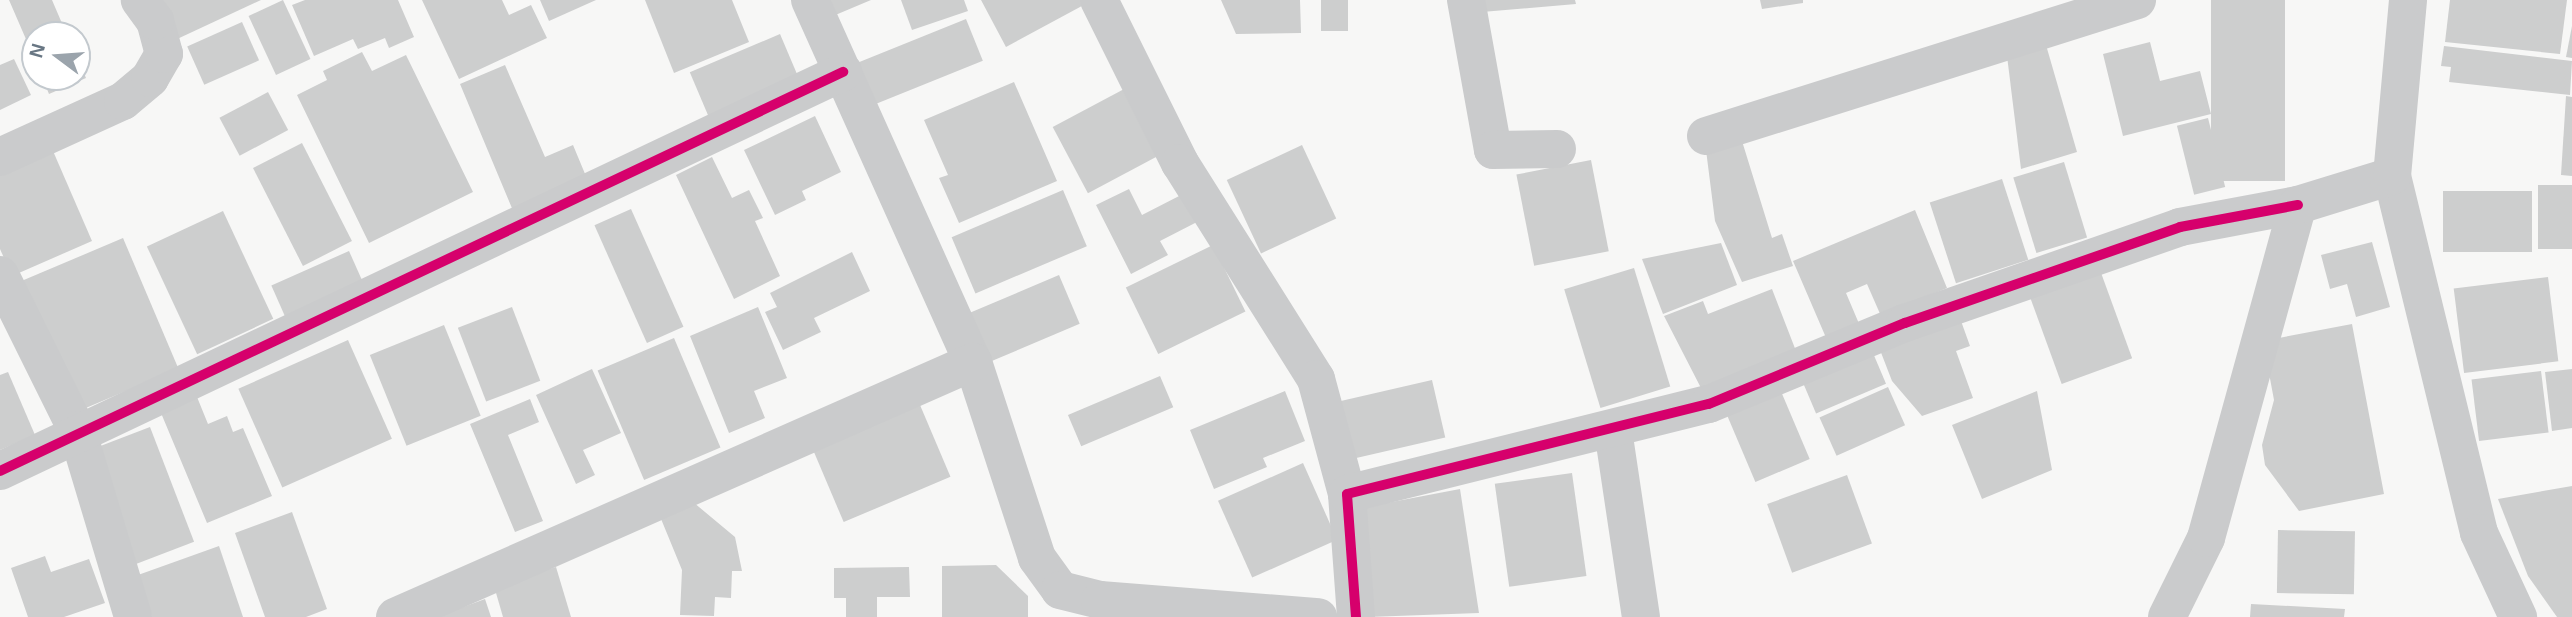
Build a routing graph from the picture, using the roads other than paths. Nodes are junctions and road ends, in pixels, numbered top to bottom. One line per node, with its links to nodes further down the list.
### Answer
1 (140, 0): 10 (street)
2 (810, 0): 7 (street)
3 (1099, 0): 18 (street)
4 (1466, 0): 9 (street)
5 (2137, 0): 8 (street)
6 (2408, 0): 11 (street)
7 (844, 72): 14 (street); 15 (street)
8 (1706, 136)
9 (1557, 149)
10 (0, 157)
11 (2392, 176): 12 (street); 25 (street)
12 (2298, 205): 16 (street); 24 (street)
13 (0, 275): 15 (street)
14 (973, 362): 20 (street); 21 (street)
15 (77, 430): 17 (street); 19 (street)
16 (1613, 430): 18 (street); 23 (street)
17 (0, 471)
18 (1347, 494): 22 (street)
19 (133, 617)
20 (395, 617)
21 (1318, 617)
22 (1356, 617)
23 (1641, 617)
24 (2167, 617)
25 (2518, 617)

